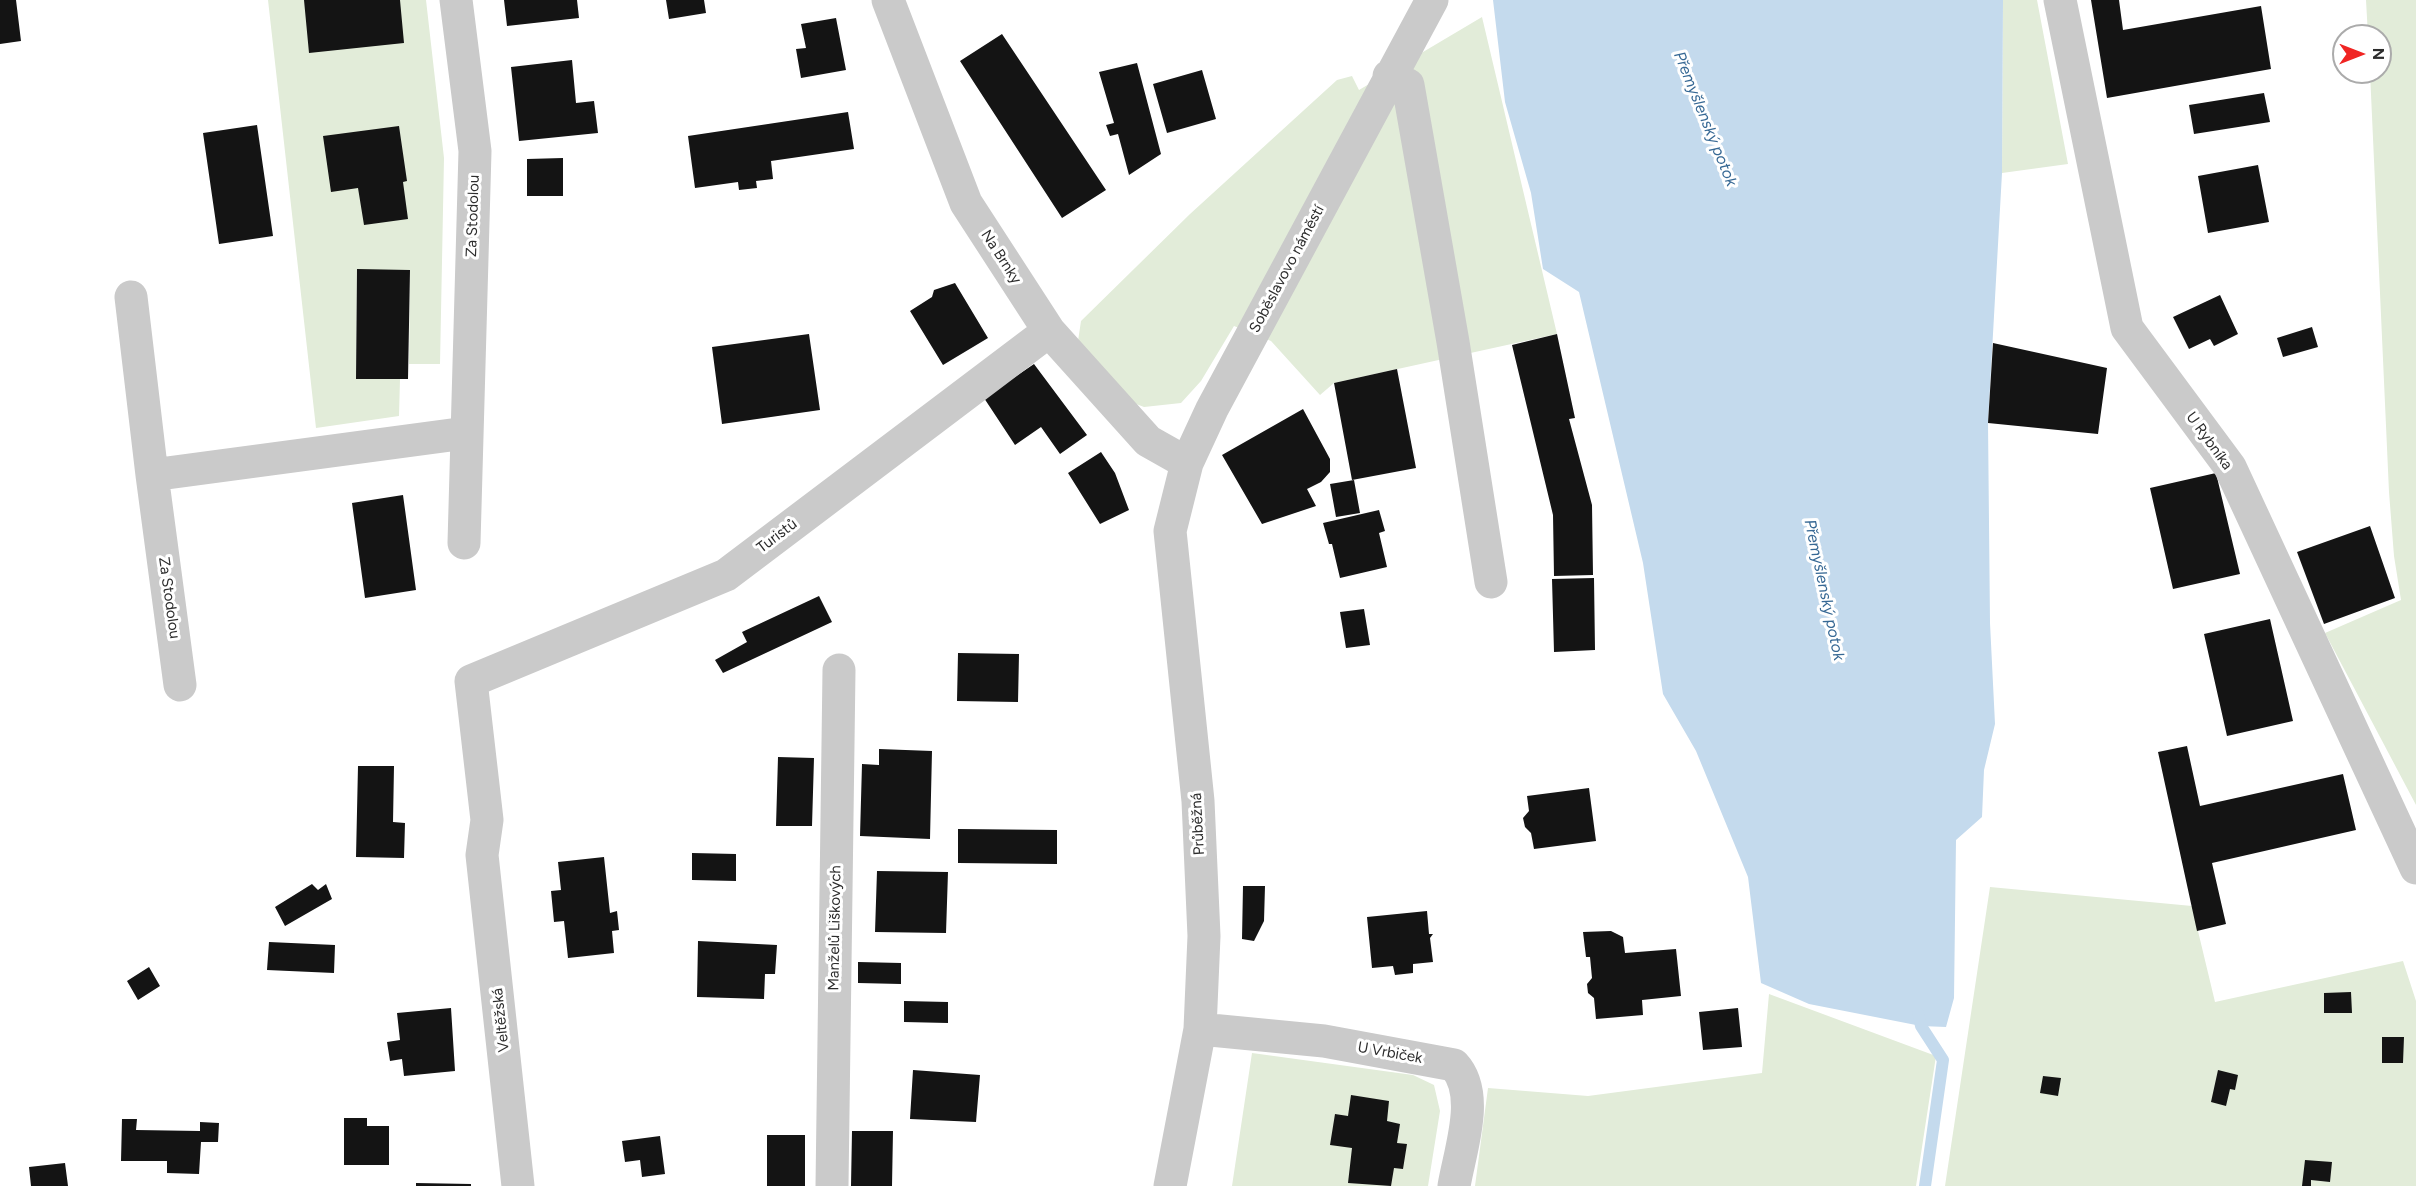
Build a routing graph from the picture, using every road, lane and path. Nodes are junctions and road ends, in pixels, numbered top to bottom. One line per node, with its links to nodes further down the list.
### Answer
1 (456, 0): 8 (street, Za Stodolou)
2 (888, 0): 7 (street, Na Brnky)
3 (1432, 0): 5 (street, Soběslavovo náměstí)
4 (2060, 0): 16 (street, U Rybníka)
5 (1389, 76): 9 (street, Soběslavovo náměstí); 12 (street)
6 (131, 297): 10 (street, Za Stodolou)
7 (1049, 331): 9 (street, Na Brnky); 14 (street, Turistů)
8 (466, 433): 10 (street); 11 (street, Za Stodolou)
9 (1187, 463): 17 (street, Průběžná)
10 (152, 475): 15 (street, Za Stodolou)
11 (464, 543)
12 (1491, 582)
13 (839, 670): 19 (street, Manželů Liškových)
14 (471, 681): 18 (street, Veltěžská)
15 (180, 686)
16 (2416, 868)
17 (1200, 1029): 20 (street, Průběžná); 21 (street, U Vrbiček)
18 (518, 1186)
19 (832, 1186)
20 (1170, 1186)
21 (1454, 1186)

